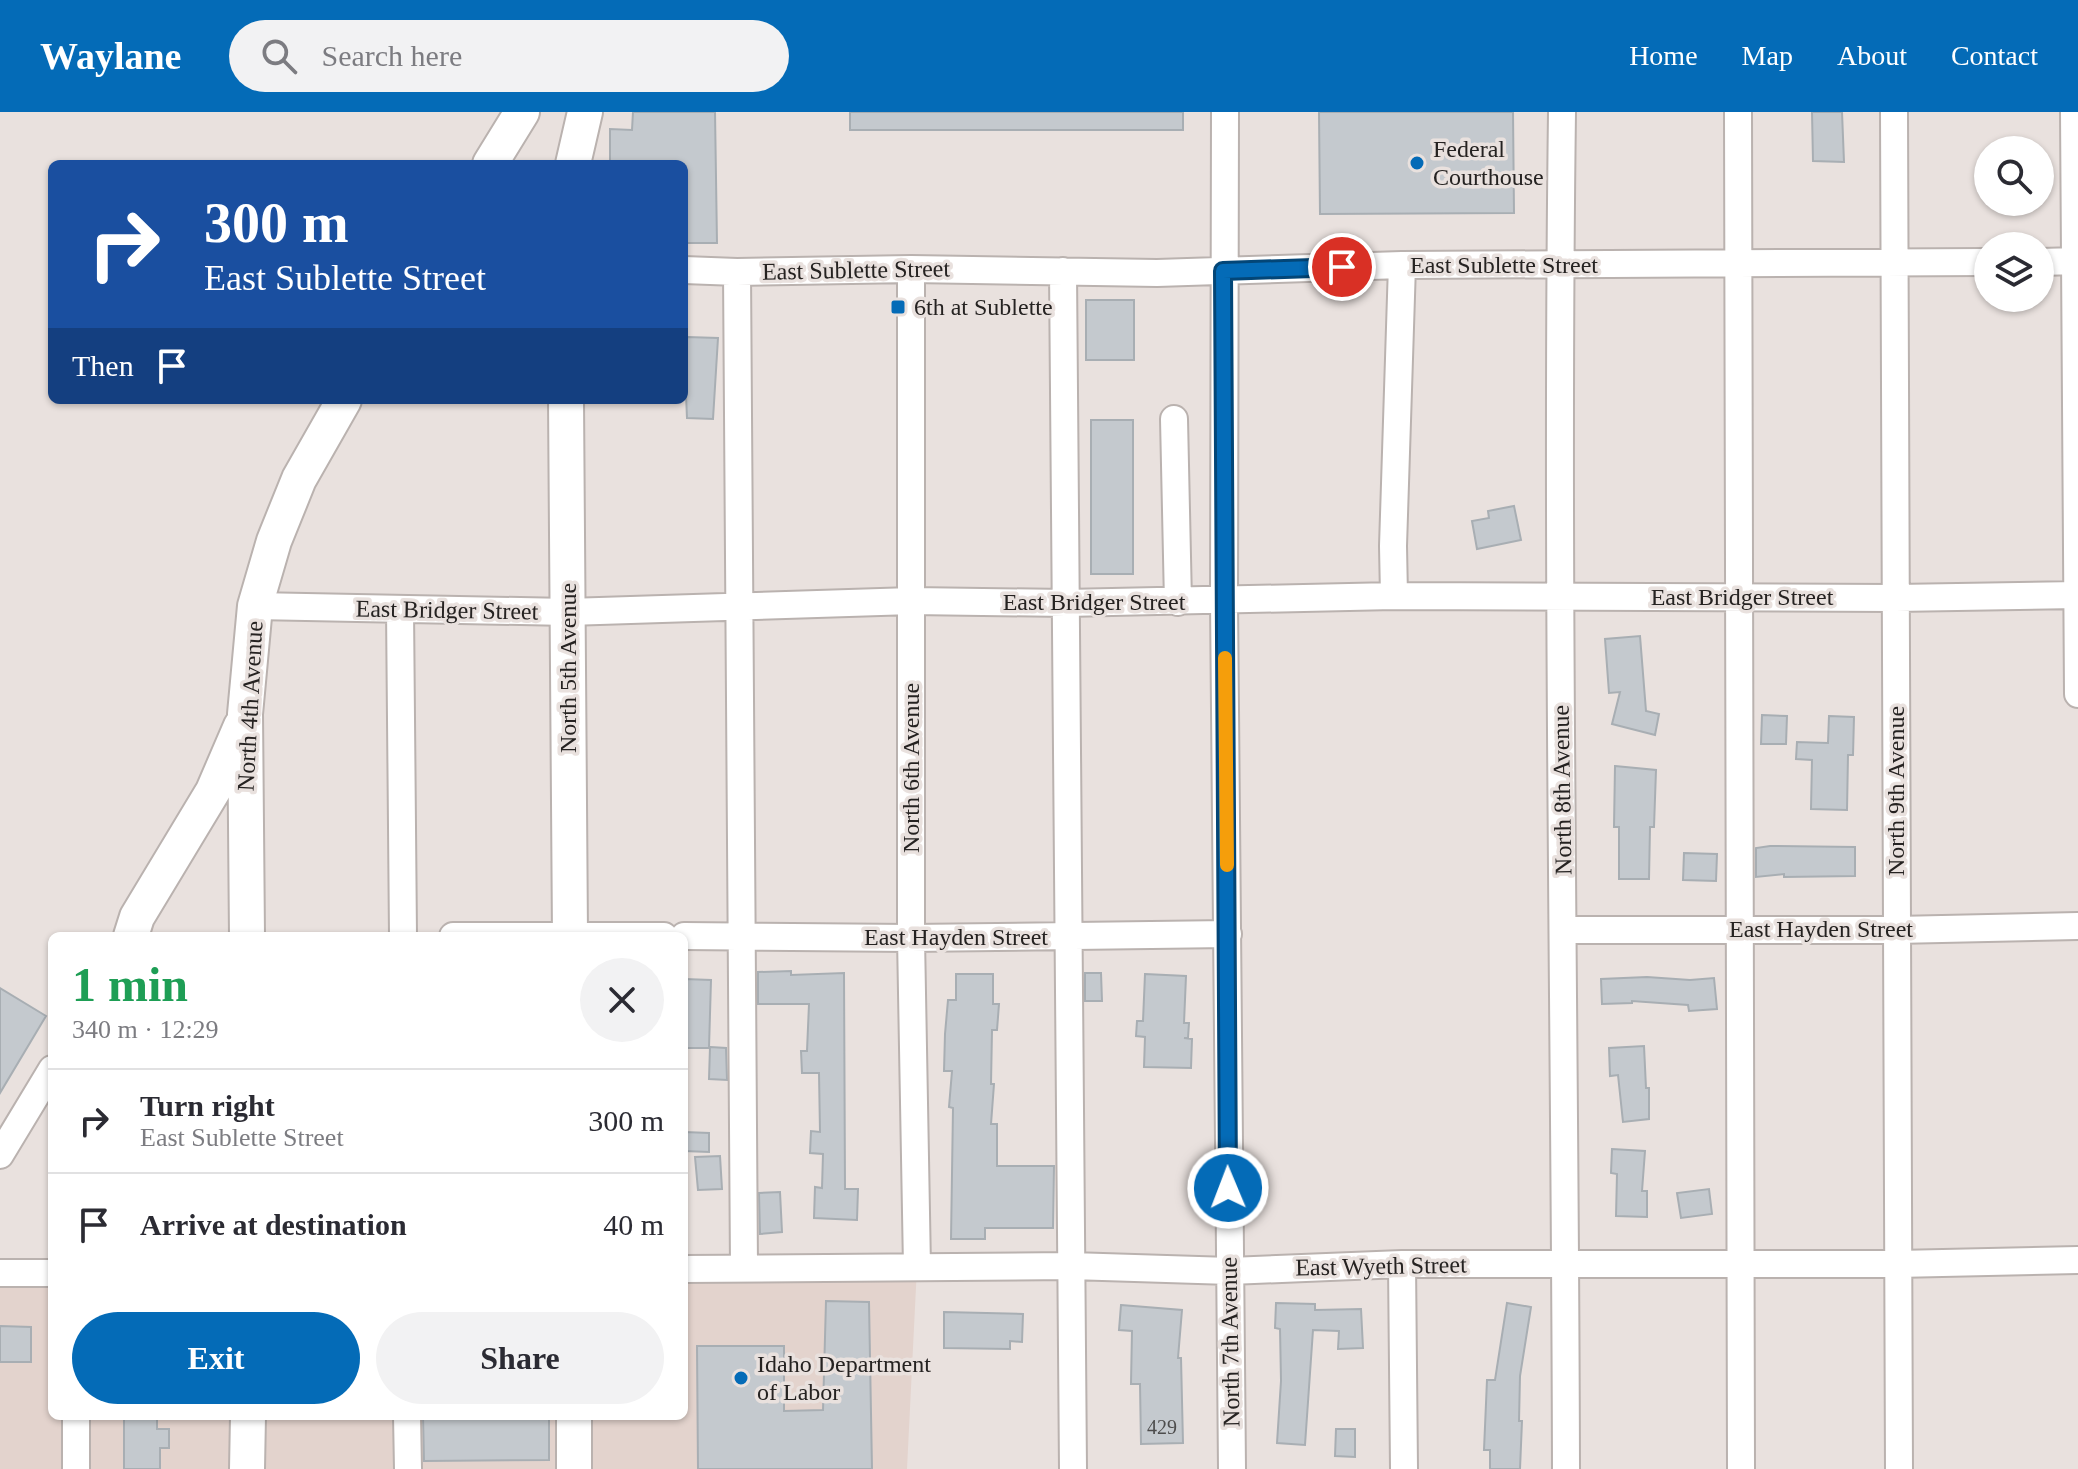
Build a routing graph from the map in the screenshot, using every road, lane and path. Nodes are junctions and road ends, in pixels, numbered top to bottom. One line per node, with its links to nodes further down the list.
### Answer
1 (522, 112): 8 (main road)
2 (585, 112): 9 (main road)
3 (1225, 112): 20 (street, North 7th Avenue)
4 (1562, 112): 16 (street, North 8th Avenue)
5 (1738, 112): 14 (street)
6 (1894, 112): 13 (street, North 9th Avenue)
7 (2074, 112): 12 (street)
8 (492, 160)
9 (574, 160)
10 (1974, 262): 13 (street, East Sublette Street)
11 (2054, 262): 12 (street)
12 (2077, 262): 25 (street)
13 (1894, 263): 14 (street, East Sublette Street); 29 (street, North 9th Avenue)
14 (1738, 264): 16 (street, East Sublette Street); 27 (street)
15 (1402, 265): 16 (street, East Sublette Street); 20 (street, East Sublette Street); 26 (street)
16 (1560, 265): 28 (street, North 8th Avenue)
17 (911, 269): 19 (street, East Sublette Street); 21 (street, East Sublette Street); 30 (street, North 6th Avenue)
18 (688, 270): 21 (street, East Sublette Street)
19 (1063, 271): 20 (street, East Sublette Street); 33 (street)
20 (1223, 271): 31 (street, North 7th Avenue)
21 (737, 272): 35 (street)
22 (342, 404): 34 (main road, North 4th Avenue)
23 (566, 404): 37 (main road, North 5th Avenue)
24 (1174, 419): 32 (street)
25 (2078, 595): 29 (street, East Bridger Street); 38 (street)
26 (1394, 596): 28 (street, East Bridger Street); 31 (street, East Bridger Street)
27 (1739, 596): 28 (street, East Bridger Street); 29 (street, East Bridger Street); 41 (street)
28 (1559, 597): 42 (street, North 8th Avenue)
29 (1896, 598): 43 (street, North 9th Avenue)
30 (912, 601): 33 (street, East Bridger Street); 35 (street, East Bridger Street); 52 (street, North 6th Avenue)
31 (1224, 601): 32 (street, East Bridger Street); 48 (street, North 7th Avenue)
32 (1178, 602): 33 (street, East Bridger Street)
33 (1066, 603): 51 (street)
34 (255, 606): 36 (street, East Bridger Street); 39 (main road, North 4th Avenue)
35 (739, 607): 37 (street, East Bridger Street); 50 (street)
36 (400, 609): 37 (street, East Bridger Street); 46 (street)
37 (568, 612): 47 (main road, North 5th Avenue)
38 (2078, 694)
39 (245, 714): 44 (main road); 45 (main road, North 4th Avenue)
40 (2078, 926): 43 (street, East Hayden Street)
41 (1740, 928): 42 (street, East Hayden Street); 43 (street, East Hayden Street); 56 (street)
42 (1564, 930): 58 (street, North 8th Avenue)
43 (1896, 930): 59 (street, North 9th Avenue)
44 (132, 932)
45 (247, 932)
46 (403, 932)
47 (570, 932)
48 (1228, 934): 51 (street, East Hayden Street); 64 (street, North 7th Avenue)
49 (688, 936): 50 (street, East Hayden Street)
50 (742, 937): 52 (street, East Hayden Street); 62 (street)
51 (1069, 937): 52 (street, East Hayden Street); 60 (street)
52 (911, 938): 61 (street, North 6th Avenue)
53 (48, 1076): 54 (street)
54 (0, 1155)
55 (2078, 1260): 59 (street, East Wyeth Street)
56 (1741, 1263): 58 (street, East Wyeth Street); 59 (street, East Wyeth Street); 79 (street)
57 (1402, 1264): 58 (street, East Wyeth Street); 64 (street, East Wyeth Street); 77 (street)
58 (1565, 1264): 78 (street, North 8th Avenue)
59 (1897, 1264): 80 (street, North 9th Avenue)
60 (1071, 1266): 61 (street, East Wyeth Street); 64 (street, East Wyeth Street); 75 (street)
61 (917, 1267): 62 (street, East Wyeth Street)
62 (744, 1268): 63 (street, East Wyeth Street)
63 (688, 1269)
64 (1230, 1271): 76 (street, North 7th Avenue)
65 (0, 1273): 66 (street)
66 (48, 1273)
67 (76, 1420): 71 (street)
68 (248, 1420): 72 (main road)
69 (407, 1420): 73 (street)
70 (574, 1420): 74 (main road)
71 (76, 1469)
72 (247, 1469)
73 (408, 1469)
74 (574, 1469)
75 (1073, 1469)
76 (1232, 1469)
77 (1404, 1469)
78 (1566, 1469)
79 (1741, 1469)
80 (1899, 1469)

